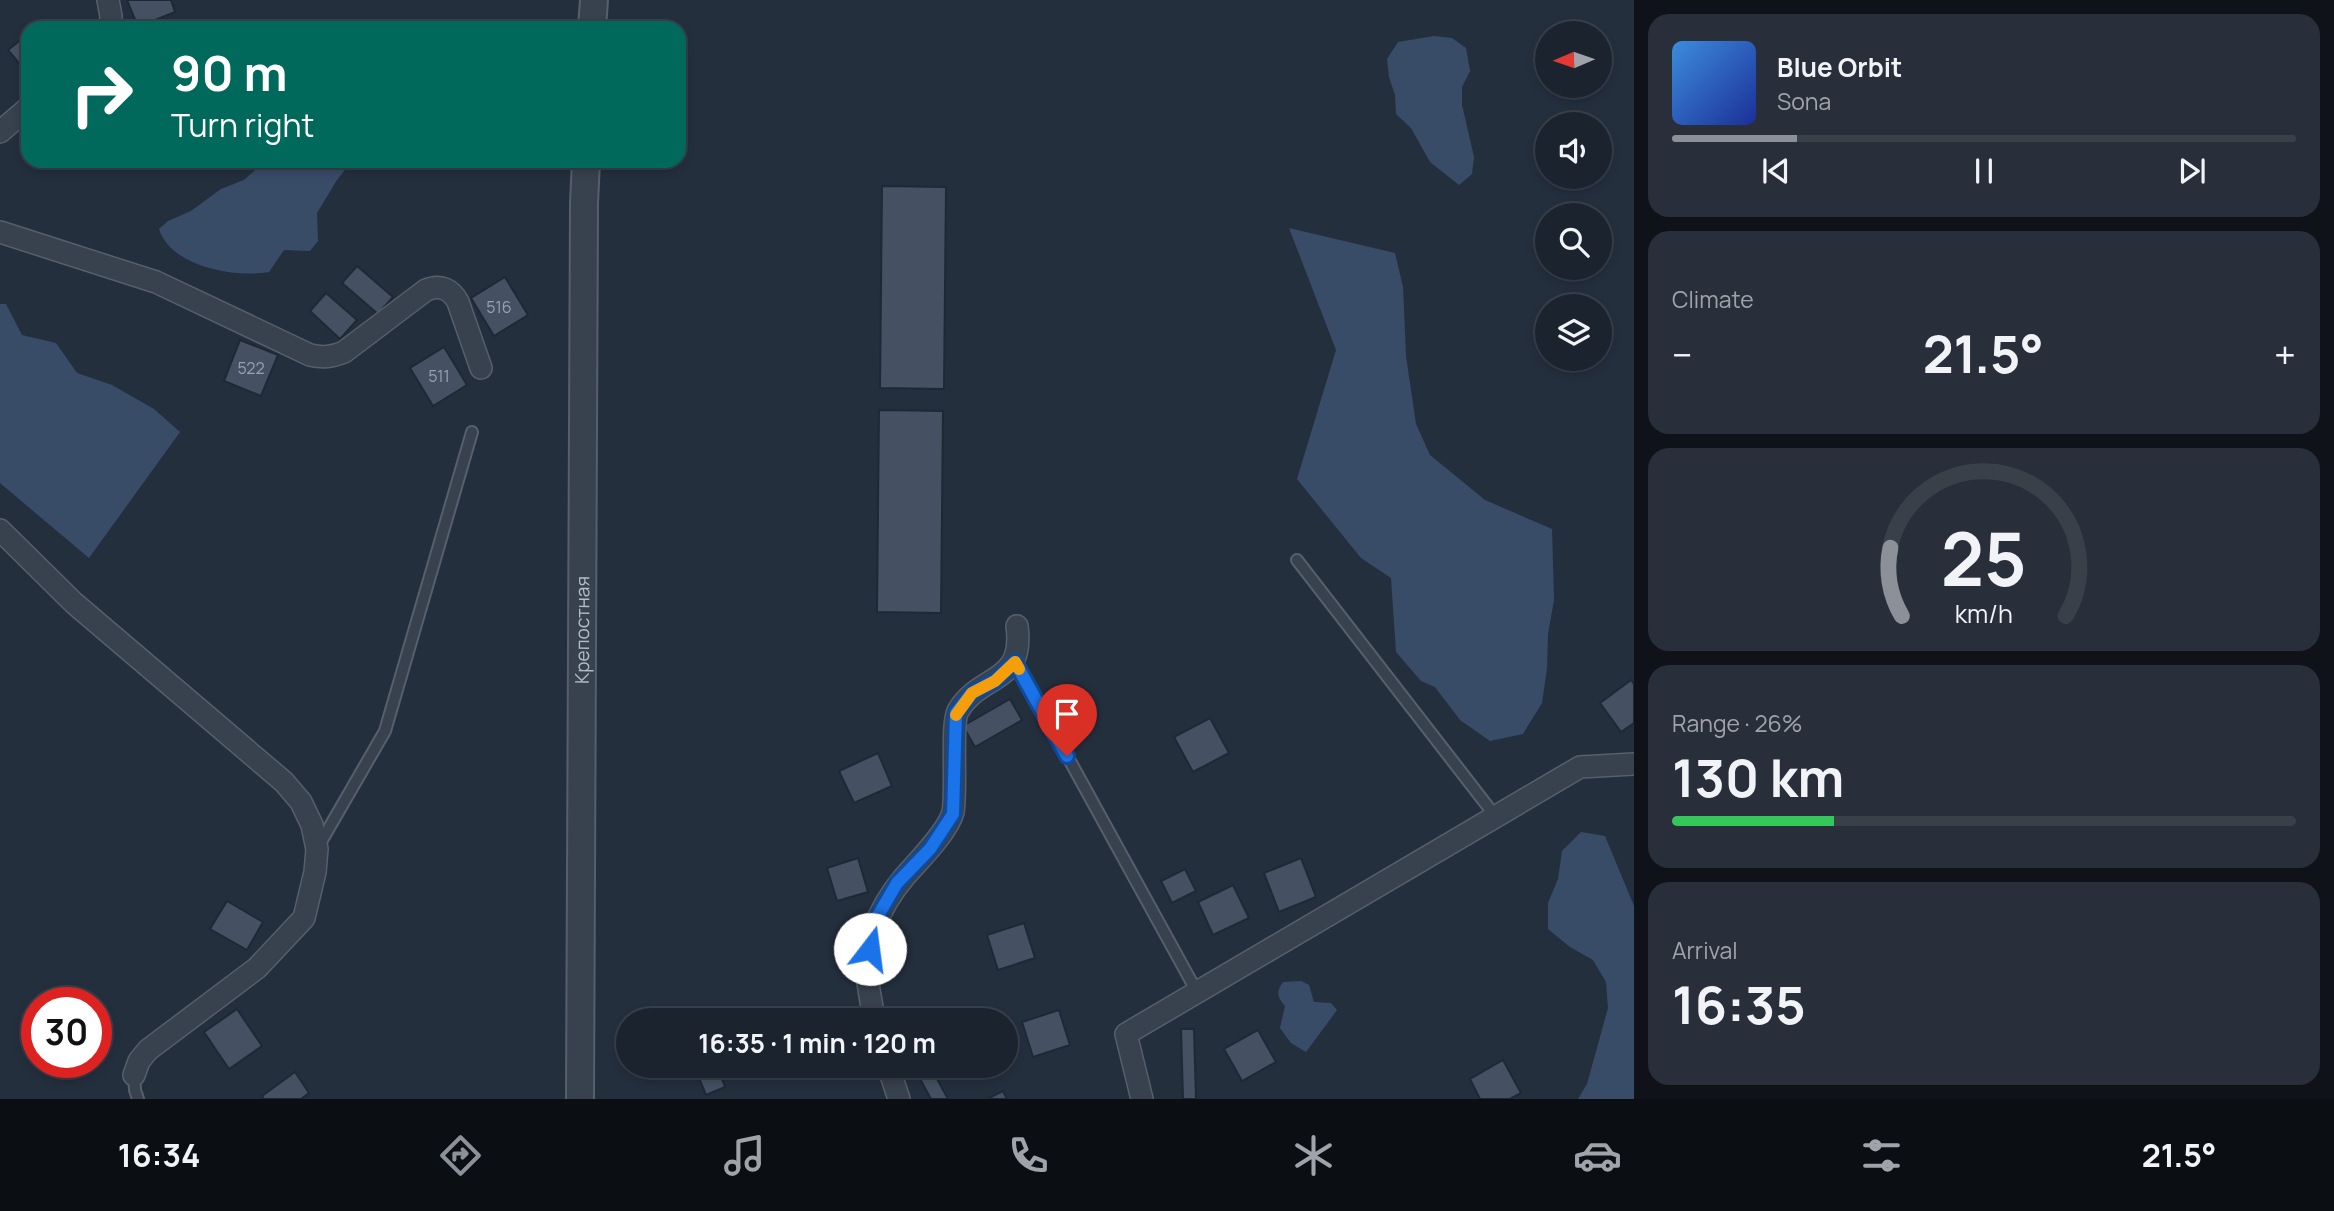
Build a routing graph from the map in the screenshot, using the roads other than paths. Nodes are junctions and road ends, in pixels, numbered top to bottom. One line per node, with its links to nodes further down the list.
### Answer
1 (108, 0): 3 (street)
2 (594, 0): 4 (street)
3 (111, 21)
4 (592, 21)
5 (21, 114): 6 (street)
6 (0, 132)
7 (586, 168): 23 (street, Крепостная)
8 (0, 232): 9 (street)
9 (481, 368)
10 (472, 432): 17 (lane)
11 (0, 530): 17 (street)
12 (1297, 560): 16 (lane)
13 (1017, 626): 14 (street)
14 (1015, 662): 18 (lane); 19 (street)
15 (1634, 764): 16 (street)
16 (1496, 817): 18 (street)
17 (317, 849): 20 (street)
18 (1197, 992): 25 (street)
19 (872, 1008)
20 (134, 1076): 22 (lane)
21 (892, 1078): 24 (street)
22 (138, 1099)
23 (580, 1099)
24 (899, 1099)
25 (1142, 1099)

